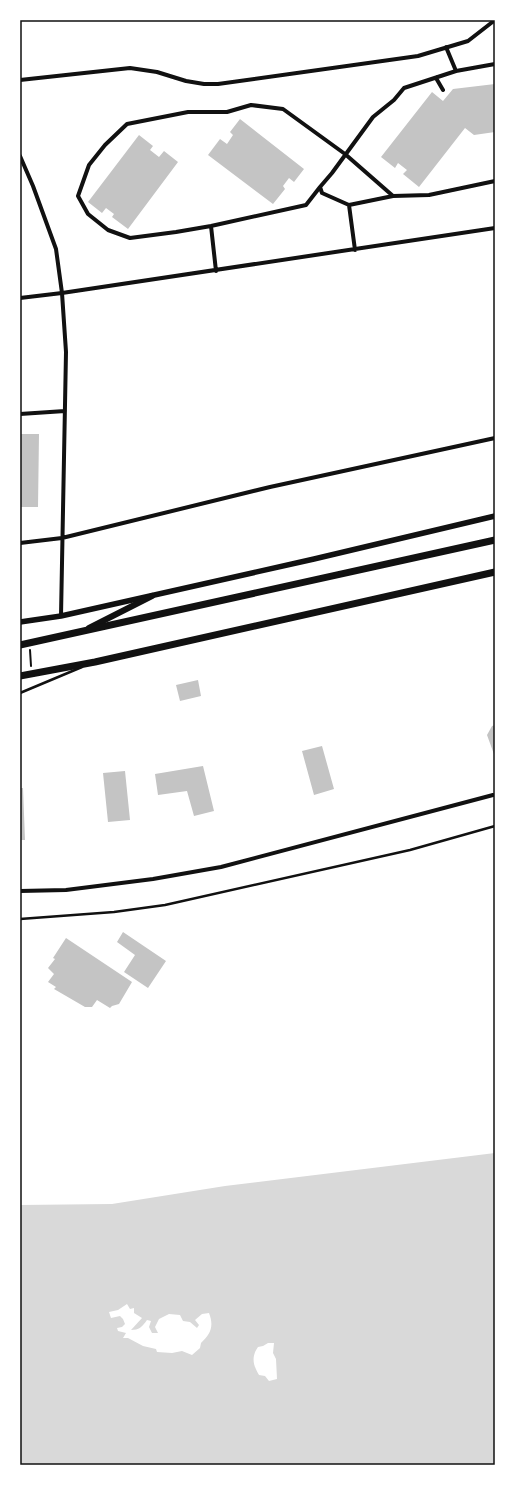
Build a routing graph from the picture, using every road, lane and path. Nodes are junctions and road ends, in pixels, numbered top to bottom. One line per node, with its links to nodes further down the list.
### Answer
1 (495, 20): 2 (street)
2 (446, 48): 4 (street); 5 (street)
3 (495, 64): 4 (street)
4 (456, 71): 6 (street); 7 (street)
5 (20, 80)
6 (443, 90)
7 (345, 154): 10 (street); 11 (street); 13 (street)
8 (20, 156): 17 (street)
9 (495, 180): 11 (street)
10 (320, 187): 12 (street); 13 (street)
11 (393, 196): 12 (street)
12 (349, 206): 15 (street)
13 (211, 226): 16 (street)
14 (495, 228): 15 (street)
15 (355, 250): 16 (street)
16 (216, 271): 17 (street)
17 (62, 294): 18 (street); 19 (street)
18 (20, 298)
19 (65, 411): 20 (street); 23 (street)
20 (20, 414)
21 (495, 438): 23 (street)
22 (495, 516): 27 (street)
23 (62, 538): 25 (street); 28 (street)
24 (495, 540): 30 (main road)
25 (20, 544)
26 (495, 572): 33 (main road)
27 (152, 596): 28 (street); 30 (main road)
28 (61, 616): 29 (street)
29 (20, 622)
30 (84, 631): 31 (main road)
31 (29, 643): 32 (main road); 34 (path)
32 (20, 645)
33 (95, 662): 34 (main road); 36 (lane)
34 (32, 674): 35 (main road)
35 (20, 676)
36 (20, 693)
37 (493, 795): 39 (street)
38 (495, 826): 40 (lane)
39 (20, 891)
40 (20, 919)

